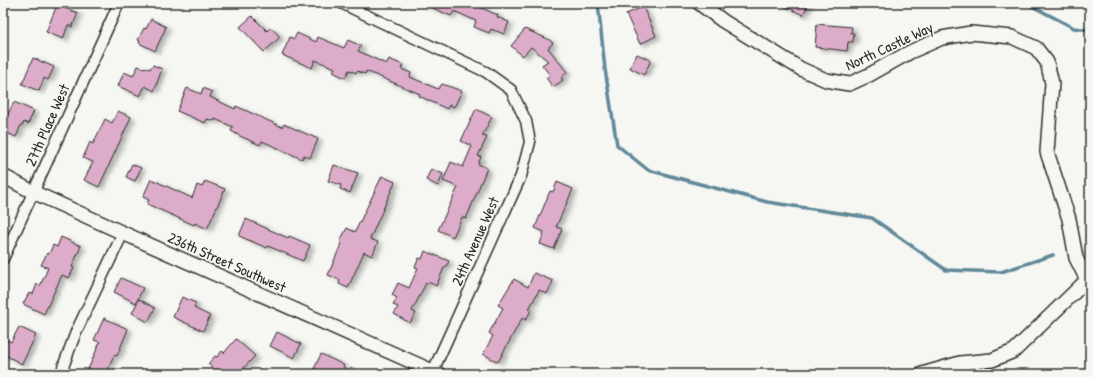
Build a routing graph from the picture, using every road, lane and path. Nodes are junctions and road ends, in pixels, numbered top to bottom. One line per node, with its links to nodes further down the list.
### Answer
1 (119, 3): 5 (street, 27th Place West)
2 (341, 3): 10 (street, 24th Avenue West)
3 (699, 3): 8 (street, North Castle Way)
4 (3, 176): 5 (street, 236th Street Southwest)
5 (33, 192): 6 (street, 236th Street Southwest); 7 (street, 27th Place West)
6 (123, 233): 9 (street); 10 (street, 236th Street Southwest)
7 (3, 259)
8 (1089, 281): 11 (street)
9 (63, 367)
10 (436, 373)
11 (922, 374)

